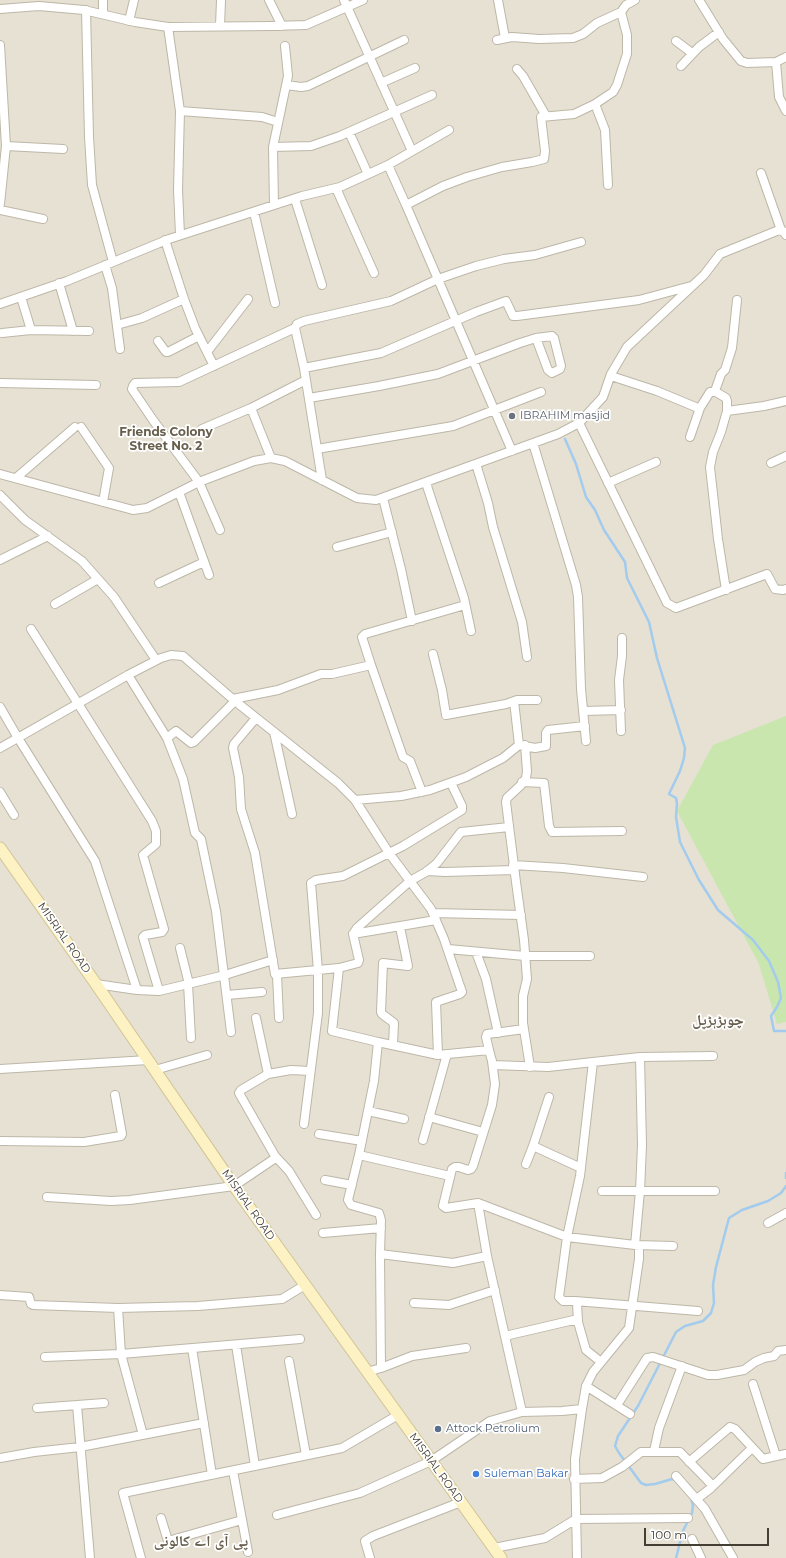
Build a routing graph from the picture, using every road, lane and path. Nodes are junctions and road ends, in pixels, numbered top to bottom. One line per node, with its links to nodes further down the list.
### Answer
1 (103, 0): 14 (street)
2 (134, 0): 15 (street)
3 (221, 0): 16 (street)
4 (270, 0): 17 (street)
5 (363, 0): 10 (street)
6 (498, 0): 13 (street)
7 (635, 0): 13 (street)
8 (699, 0): 19 (street)
9 (39, 3): 11 (street); 12 (street)
10 (345, 3): 17 (street); 25 (street)
11 (0, 9)
12 (86, 10): 14 (street); 63 (street)
13 (620, 12): 34 (street)
14 (103, 14): 15 (street)
15 (129, 21): 18 (street)
16 (220, 26): 17 (street); 18 (street)
17 (282, 26)
18 (168, 27): 36 (street)
19 (719, 32): 24 (street); 27 (street)
20 (404, 40): 25 (street)
21 (676, 41): 24 (street)
22 (0, 45): 42 (street)
23 (285, 46): 32 (street)
24 (692, 53): 28 (street)
25 (370, 56): 31 (street); 32 (street)
26 (786, 57): 27 (street)
27 (776, 62): 35 (street)
28 (681, 66)
29 (415, 68): 31 (street)
30 (517, 69): 38 (street)
31 (381, 83): 37 (street)
32 (286, 85): 39 (street)
33 (432, 95): 37 (street)
34 (595, 104): 38 (street); 49 (street)
35 (786, 110)
36 (180, 111): 39 (street); 60 (street)
37 (393, 111): 41 (street); 45 (street)
38 (546, 116): 55 (street)
39 (278, 122): 43 (street)
40 (449, 130): 45 (street)
41 (349, 132): 43 (street); 48 (street)
42 (6, 146): 44 (street); 51 (street)
43 (273, 147): 54 (street)
44 (63, 150)
45 (412, 151): 46 (street)
46 (388, 165): 48 (street); 55 (street)
47 (761, 173): 59 (street)
48 (368, 174): 50 (street)
49 (608, 185)
50 (336, 188): 52 (street); 64 (street)
51 (1, 190): 53 (street)
52 (295, 199): 54 (street); 67 (street)
53 (0, 204)
54 (274, 205): 57 (street)
55 (406, 205): 65 (street)
56 (0, 210): 58 (street)
57 (254, 212): 60 (street); 73 (street)
58 (43, 219)
59 (783, 233): 68 (street)
60 (180, 235): 61 (street)
61 (165, 240): 63 (street); 70 (street)
62 (581, 242): 65 (street)
63 (109, 264): 66 (street); 76 (street)
64 (374, 273)
65 (438, 279): 75 (street); 77 (street)
66 (59, 283): 69 (street); 79 (street)
67 (322, 285)
68 (691, 286): 75 (street); 90 (street)
69 (21, 297): 74 (street); 78 (street)
70 (184, 299): 76 (street); 82 (street)
71 (248, 299): 86 (street)
72 (737, 300): 95 (street)
73 (275, 303)
74 (0, 304)
75 (457, 321): 87 (street); 89 (street)
76 (117, 325): 85 (street)
77 (295, 328): 88 (street); 89 (street)
78 (31, 330): 79 (street); 81 (street)
79 (74, 331): 80 (street)
80 (89, 331)
81 (2, 333)
82 (199, 336): 84 (street); 86 (street)
83 (536, 338): 87 (street)
84 (158, 341)
85 (120, 349)
86 (207, 352): 88 (street)
87 (474, 361): 96 (street); 100 (street)
88 (214, 366): 116 (street)
89 (304, 368): 91 (street)
90 (611, 376): 99 (street); 102 (street)
91 (306, 380): 96 (street); 98 (street)
92 (0, 383): 93 (street)
93 (96, 385)
94 (541, 392): 100 (street)
95 (715, 392): 99 (street); 101 (street)
96 (309, 398): 106 (street)
97 (786, 401): 101 (street)
98 (251, 408): 103 (street); 109 (street)
99 (700, 408): 104 (street)
100 (495, 410): 106 (street); 107 (street)
101 (726, 411): 133 (street)
102 (579, 423): 105 (street); 117 (street)
103 (202, 429)
104 (690, 437)
105 (534, 443): 107 (street); 151 (street)
106 (317, 449): 115 (street)
107 (512, 451): 112 (street)
108 (786, 456): 111 (street)
109 (271, 458): 115 (street); 116 (street)
110 (656, 462): 117 (street)
111 (771, 463)
112 (476, 464): 118 (street); 141 (street)
113 (0, 474): 114 (street)
114 (16, 478): 122 (street); 122 (street)
115 (322, 480): 121 (street)
116 (199, 482): 119 (street); 123 (street)
117 (608, 482): 133 (street)
118 (426, 483): 121 (street); 135 (street)
119 (179, 492): 122 (street); 128 (street)
120 (0, 495): 125 (street)
121 (383, 498): 124 (street)
122 (103, 502)
123 (220, 530)
124 (392, 532): 126 (street); 136 (street)
125 (48, 536): 127 (street); 130 (street)
126 (337, 547)
127 (0, 560)
128 (204, 562): 129 (street); 131 (street)
129 (209, 575)
130 (98, 579): 134 (street); 142 (street)
131 (159, 583)
132 (786, 589): 133 (street)
133 (726, 590)
134 (55, 604)
135 (465, 605): 136 (street); 138 (street)
136 (412, 620): 143 (street)
137 (31, 629): 148 (street)
138 (471, 631)
139 (622, 638): 150 (street)
140 (434, 654): 147 (street)
141 (527, 657)
142 (156, 660): 144 (street); 145 (street)
143 (370, 665): 145 (street); 164 (street)
144 (128, 675): 148 (street); 157 (street)
145 (234, 700): 152 (street); 157 (street)
146 (537, 700): 147 (street)
147 (514, 701): 159 (street)
148 (78, 704): 156 (street); 193 (street)
149 (0, 707): 156 (street)
150 (621, 710): 151 (street); 154 (street)
151 (583, 711): 153 (street)
152 (256, 718): 155 (street); 185 (street)
153 (585, 726): 158 (street); 159 (street)
154 (621, 731)
155 (274, 732): 165 (street); 166 (street)
156 (18, 738): 160 (street); 192 (street)
157 (167, 738): 188 (street)
158 (586, 741)
159 (522, 745): 161 (street); 162 (street)
160 (0, 748)
161 (522, 782): 168 (street); 169 (street)
162 (451, 783): 164 (street); 171 (street)
163 (0, 792): 167 (street)
164 (422, 792): 165 (street)
165 (355, 800): 171 (street)
166 (292, 814)
167 (14, 815)
168 (509, 828): 172 (street); 173 (street)
169 (622, 831)
170 (0, 848): 190 (main road, MISRIAL ROAD)
171 (389, 853): 175 (street); 187 (street)
172 (514, 867): 173 (street); 174 (street); 176 (street)
173 (427, 871): 175 (street)
174 (643, 877)
175 (410, 882): 177 (street); 179 (street)
176 (521, 915): 177 (street); 183 (street)
177 (435, 917): 178 (street); 181 (street)
178 (400, 927): 179 (street); 203 (street)
179 (353, 934): 186 (street)
180 (180, 948): 191 (street)
181 (448, 949): 182 (street); 207 (street)
182 (476, 952): 183 (street); 200 (street)
183 (526, 956): 184 (street); 198 (street)
184 (590, 956)
185 (273, 960): 188 (street); 189 (street)
186 (339, 968): 187 (street); 202 (street)
187 (318, 971): 189 (street); 216 (street)
188 (225, 975): 191 (street); 195 (street)
189 (277, 975): 197 (street)
190 (96, 984): 192 (street); 210 (main road, MISRIAL ROAD)
191 (189, 984): 193 (street); 201 (street)
192 (137, 990): 193 (street)
193 (159, 991)
194 (262, 992): 195 (street)
195 (227, 995): 199 (street)
196 (256, 1018): 217 (street)
197 (278, 1018)
198 (524, 1029): 200 (street); 213 (street)
199 (231, 1032)
200 (498, 1033): 204 (street)
201 (191, 1038)
202 (378, 1042): 203 (street); 220 (street)
203 (393, 1045): 207 (street)
204 (489, 1050): 205 (street); 212 (street)
205 (447, 1054): 207 (street); 221 (street)
206 (207, 1055): 215 (street)
207 (438, 1055)
208 (713, 1056): 209 (street)
209 (640, 1057): 211 (street); 239 (street)
210 (148, 1060): 214 (street); 215 (main road, MISRIAL ROAD)
211 (593, 1062): 213 (street); 233 (street)
212 (493, 1065): 213 (street); 224 (street)
213 (530, 1067)
214 (0, 1069)
215 (155, 1070): 237 (main road, MISRIAL ROAD)
216 (310, 1071): 217 (street); 223 (street)
217 (268, 1074): 231 (street)
218 (115, 1095): 227 (street)
219 (549, 1097): 229 (street)
220 (368, 1111): 222 (street); 228 (street)
221 (429, 1117): 224 (street); 226 (street)
222 (404, 1119)
223 (304, 1124)
224 (483, 1132): 234 (street)
225 (319, 1134): 228 (street)
226 (423, 1140)
227 (0, 1141)
228 (362, 1141): 230 (street)
229 (534, 1146): 232 (street); 233 (street)
230 (359, 1155): 234 (street); 236 (street)
231 (275, 1156): 237 (street); 244 (street)
232 (526, 1164)
233 (581, 1168): 248 (street)
234 (450, 1176): 242 (street)
235 (325, 1180): 236 (street)
236 (352, 1185): 246 (street)
237 (234, 1186): 241 (street); 253 (main road, MISRIAL ROAD)
238 (602, 1191): 239 (street)
239 (640, 1191): 240 (street); 249 (street)
240 (715, 1191)
241 (48, 1197)
242 (478, 1203): 248 (street); 252 (street)
243 (786, 1213): 245 (street)
244 (316, 1215)
245 (768, 1223)
246 (381, 1228): 247 (street); 251 (street)
247 (323, 1233)
248 (567, 1237): 249 (street); 256 (street)
249 (637, 1245): 250 (street); 258 (street)
250 (673, 1246)
251 (380, 1254): 252 (street); 273 (street)
252 (487, 1256): 254 (street)
253 (305, 1285): 259 (street); 274 (main road, MISRIAL ROAD)
254 (495, 1290): 257 (street); 262 (street)
255 (0, 1295): 259 (street)
256 (575, 1301): 258 (street); 261 (street)
257 (414, 1303)
258 (633, 1306): 260 (street); 271 (street)
259 (118, 1308): 268 (street)
260 (698, 1311)
261 (578, 1319): 262 (street); 271 (street)
262 (505, 1336): 282 (street)
263 (300, 1339): 264 (street)
264 (236, 1345): 265 (street); 296 (street)
265 (192, 1348): 268 (street); 285 (street)
266 (466, 1348): 273 (street)
267 (786, 1350): 272 (street)
268 (121, 1354): 269 (street); 286 (street)
269 (45, 1357)
270 (290, 1361): 291 (street)
271 (601, 1362): 276 (street)
272 (682, 1366): 279 (street); 289 (street)
273 (381, 1368): 274 (street)
274 (367, 1372): 284 (main road, MISRIAL ROAD)
275 (753, 1384): 292 (street)
276 (586, 1386): 279 (street); 281 (street)
277 (104, 1403): 278 (street)
278 (77, 1405): 280 (street); 287 (street)
279 (616, 1405): 283 (street)
280 (38, 1408)
281 (582, 1409): 282 (street); 300 (street)
282 (522, 1412): 294 (street)
283 (630, 1414)
284 (398, 1415): 291 (street); 294 (main road, MISRIAL ROAD)
285 (204, 1423): 286 (street); 298 (street)
286 (143, 1435): 287 (street)
287 (80, 1447): 293 (street); 312 (street)
288 (752, 1448): 292 (street); 295 (street); 301 (street)
289 (654, 1451): 295 (street); 300 (street)
290 (786, 1454): 292 (street)
291 (306, 1455): 296 (street)
292 (776, 1456)
293 (0, 1458)
294 (431, 1461): 303 (main road, MISRIAL ROAD); 304 (street)
295 (689, 1462): 301 (street)
296 (255, 1466): 297 (street)
297 (233, 1470): 298 (street); 307 (street)
298 (212, 1475): 313 (street)
299 (676, 1476): 302 (street)
300 (574, 1478): 308 (street)
301 (712, 1486): 302 (street)
302 (698, 1498): 318 (street)
303 (461, 1502): 310 (main road, MISRIAL ROAD); 314 (street)
304 (277, 1515)
305 (161, 1518): 307 (street)
306 (688, 1518): 308 (street)
307 (242, 1520): 311 (street)
308 (576, 1520): 310 (street); 316 (street)
309 (692, 1540): 317 (street)
310 (494, 1548): 315 (main road, MISRIAL ROAD)
311 (248, 1552)
312 (90, 1558)
313 (141, 1558)
314 (370, 1558)
315 (501, 1558)
316 (577, 1558)
317 (701, 1558)
318 (733, 1558)

